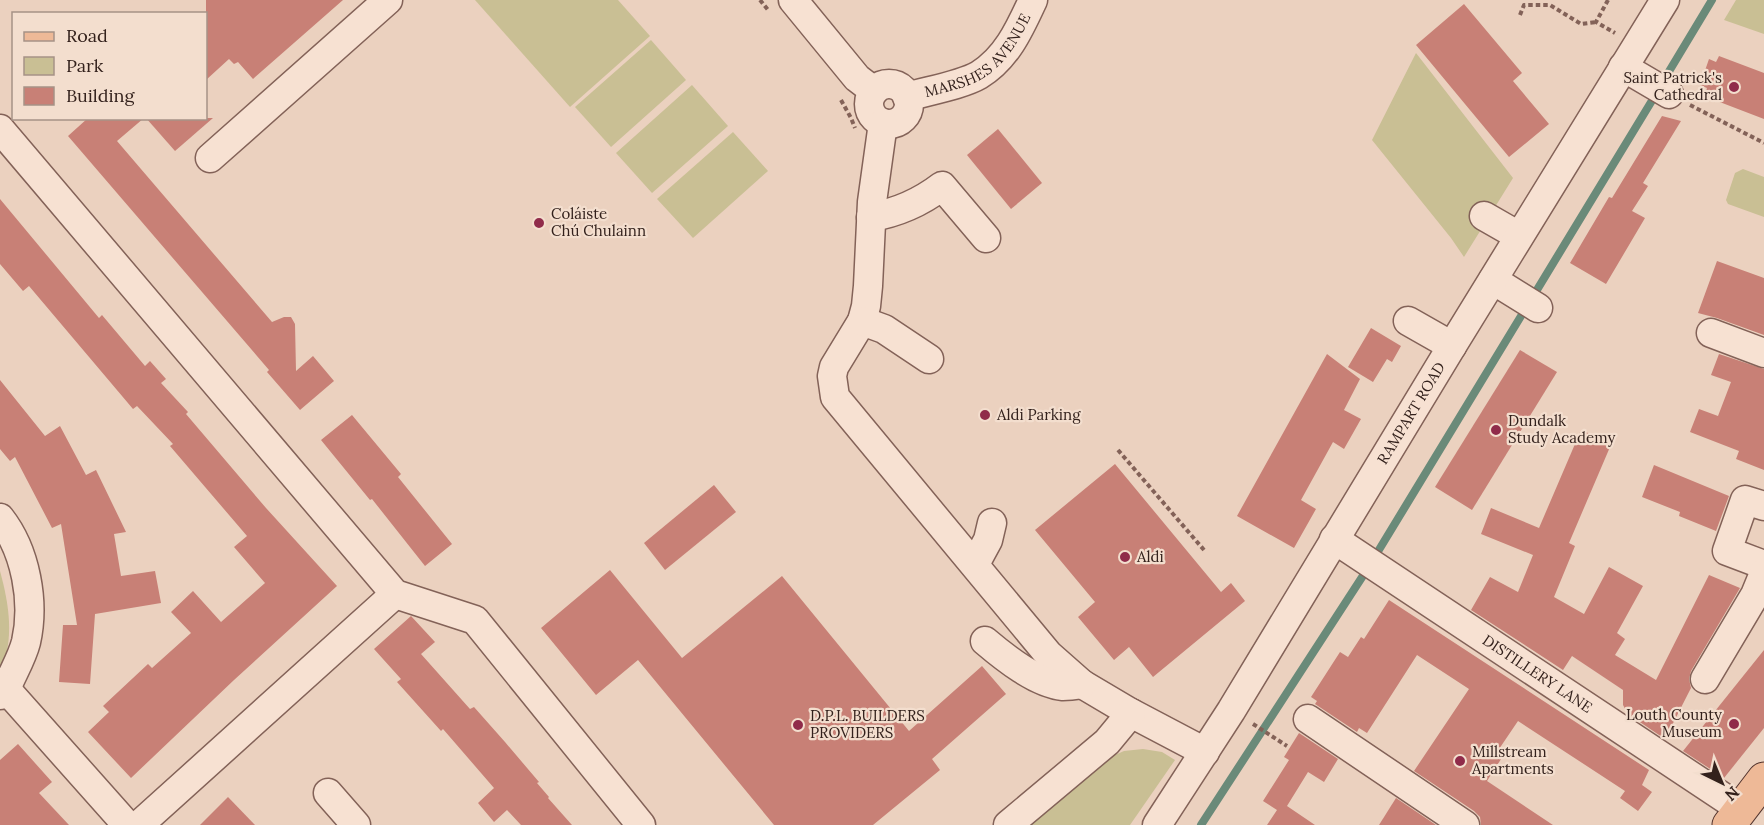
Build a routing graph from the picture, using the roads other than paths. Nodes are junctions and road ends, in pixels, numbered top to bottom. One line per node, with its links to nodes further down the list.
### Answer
1 (388, 0): 11 (street)
2 (1033, 0): 8 (street, MARSHES AVENUE)
3 (1665, 0): 5 (street, RAMPART ROAD)
4 (784, 9): 7 (street)
5 (1623, 67): 6 (street); 14 (street, RAMPART ROAD)
6 (1659, 88)
7 (874, 91): 8 (street); 9 (street)
8 (907, 97): 9 (street)
9 (883, 123): 13 (street)
10 (0, 129): 31 (street)
11 (210, 158)
12 (1484, 216): 14 (street)
13 (871, 217): 15 (street); 18 (street)
14 (1519, 236): 16 (street, RAMPART ROAD)
15 (986, 238)
16 (1493, 280): 17 (street); 21 (street, RAMPART ROAD)
17 (1529, 302)
18 (862, 321): 23 (street); 28 (street)
19 (1408, 321): 21 (street)
20 (1711, 333): 22 (street)
21 (1452, 346): 27 (street, RAMPART ROAD)
22 (1764, 353)
23 (929, 359)
24 (1764, 506): 29 (street)
25 (0, 518): 35 (street)
26 (992, 523): 28 (street)
27 (1334, 539): 38 (street, RAMPART ROAD); 41 (street, DISTILLERY LANE)
28 (975, 564): 34 (street)
29 (1764, 565)
30 (1764, 573): 33 (street)
31 (395, 594): 43 (street); 45 (street)
32 (985, 641): 34 (street)
33 (1705, 679)
34 (1082, 684): 36 (street)
35 (3, 692): 42 (street)
36 (1131, 713): 38 (street); 46 (street)
37 (1308, 719): 48 (street)
38 (1205, 752): 47 (street, RAMPART ROAD)
39 (1764, 779): 41 (main road)
40 (328, 793): 44 (street)
41 (1735, 817)
42 (127, 825)
43 (139, 825)
44 (356, 825)
45 (641, 825)
46 (1008, 825)
47 (1158, 825)
48 (1465, 825)

